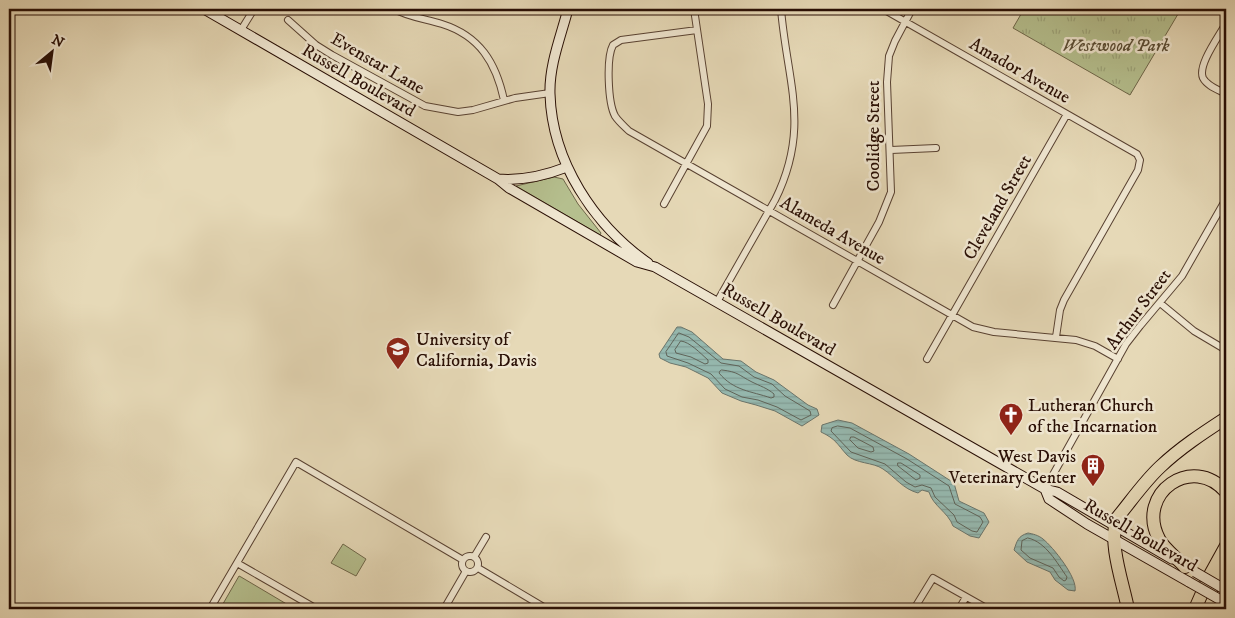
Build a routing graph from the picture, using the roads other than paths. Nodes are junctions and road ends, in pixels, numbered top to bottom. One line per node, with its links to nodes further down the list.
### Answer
1 (204, 9): 12 (main road, Russell Boulevard)
2 (254, 9): 12 (street)
3 (394, 9): 16 (street)
4 (568, 9): 14 (main road)
5 (694, 9): 13 (street)
6 (781, 9): 25 (street)
7 (883, 9): 10 (street, Amador Avenue)
8 (912, 9): 10 (street, Coolidge Street)
9 (288, 20): 16 (street, Evenstar Lane)
10 (904, 21): 17 (street, Amador Avenue); 19 (street, Coolidge Street)
11 (1226, 23): 15 (street)
12 (241, 30): 22 (main road, Russell Boulevard)
13 (697, 30): 20 (street); 20 (street, Alameda Avenue)
14 (550, 93): 16 (street, Evenstar Lane); 21 (main road)
15 (1226, 94)
16 (504, 100)
17 (1067, 114): 31 (street, Cleveland Street); 32 (street, Amador Avenue)
18 (936, 148): 19 (street)
19 (891, 150): 26 (street, Coolidge Street)
20 (687, 165): 24 (street); 25 (street, Alameda Avenue)
21 (567, 167): 22 (main road); 27 (main road)
22 (498, 180): 27 (main road, Russell Boulevard)
23 (1226, 199): 29 (street, Arthur Street)
24 (664, 204)
25 (768, 211): 26 (street, Alameda Avenue); 28 (street)
26 (857, 261): 30 (street, Coolidge Street); 31 (street, Alameda Avenue)
27 (655, 267): 28 (main road, Russell Boulevard)
28 (717, 302): 37 (main road, Russell Boulevard)
29 (1160, 303): 33 (street); 35 (street, Arthur Street)
30 (833, 305)
31 (952, 315): 32 (street, Alameda Avenue); 34 (street, Cleveland Street)
32 (1056, 338): 35 (street, Alameda Avenue)
33 (1226, 350)
34 (927, 359)
35 (1118, 359): 37 (street, Arthur Street)
36 (1226, 418): 39 (highway)
37 (1045, 489): 39 (main road, Russell Boulevard); 41 (main road, Russell Boulevard)
38 (1226, 492): 48 (highway)
39 (1114, 526): 41 (highway); 48 (main road, Russell Boulevard)
40 (486, 537): 43 (street)
41 (1114, 540): 53 (main road, Russell Boulevard, bridge); 62 (highway)
42 (1226, 546): 63 (highway)
43 (474, 557): 44 (street); 47 (street)
44 (463, 560): 45 (street); 49 (street)
45 (237, 563): 54 (street); 55 (street)
46 (1226, 564): 63 (highway)
47 (478, 568): 49 (street); 57 (street)
48 (1190, 570): 50 (main road, Russell Boulevard, bridge)
49 (466, 571): 56 (street)
50 (1226, 590)
51 (966, 597): 52 (street); 58 (street); 59 (street)
52 (975, 602): 60 (street); 61 (street)
53 (1226, 603)
54 (210, 609)
55 (317, 609)
56 (444, 609)
57 (548, 609)
58 (914, 609)
59 (959, 609)
60 (971, 609)
61 (988, 609)
62 (1128, 609)
63 (1197, 609)

